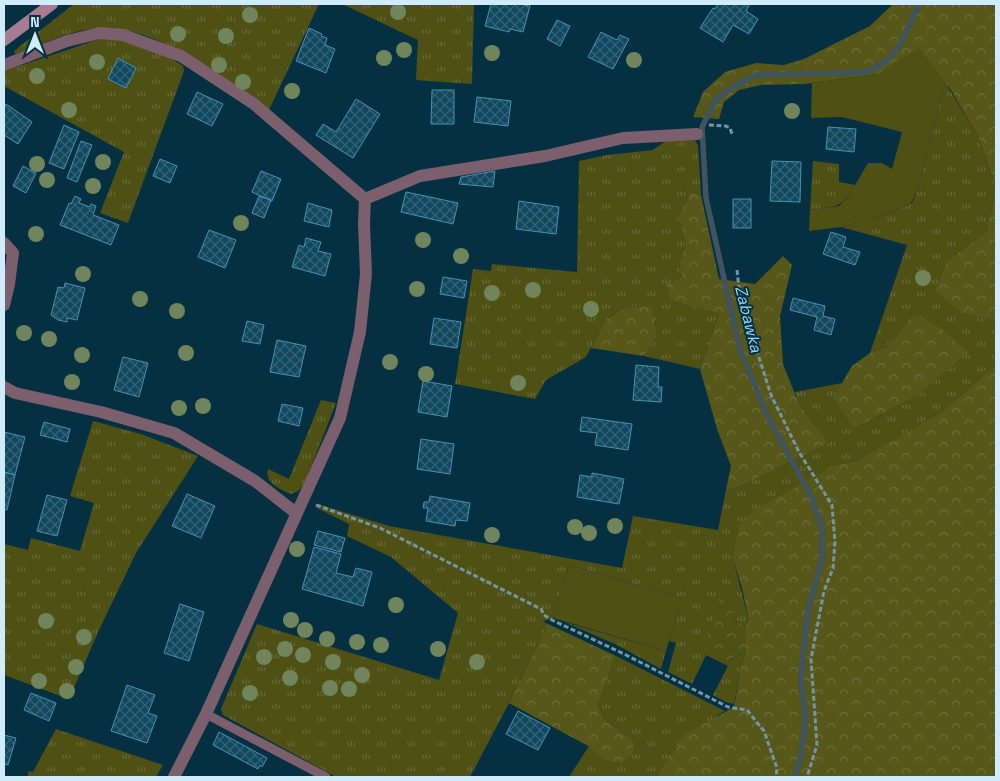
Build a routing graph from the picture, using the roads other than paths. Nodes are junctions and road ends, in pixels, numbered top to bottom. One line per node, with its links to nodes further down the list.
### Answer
1 (52, 4): 2 (main road)
2 (4, 40)
3 (4, 65): 5 (street)
4 (702, 133): 5 (street)
5 (365, 200): 9 (street)
6 (4, 243): 7 (street)
7 (4, 305)
8 (4, 387): 9 (street)
9 (296, 513): 10 (street)
10 (206, 714): 11 (street); 12 (lane)
11 (174, 777)
12 (326, 777)

